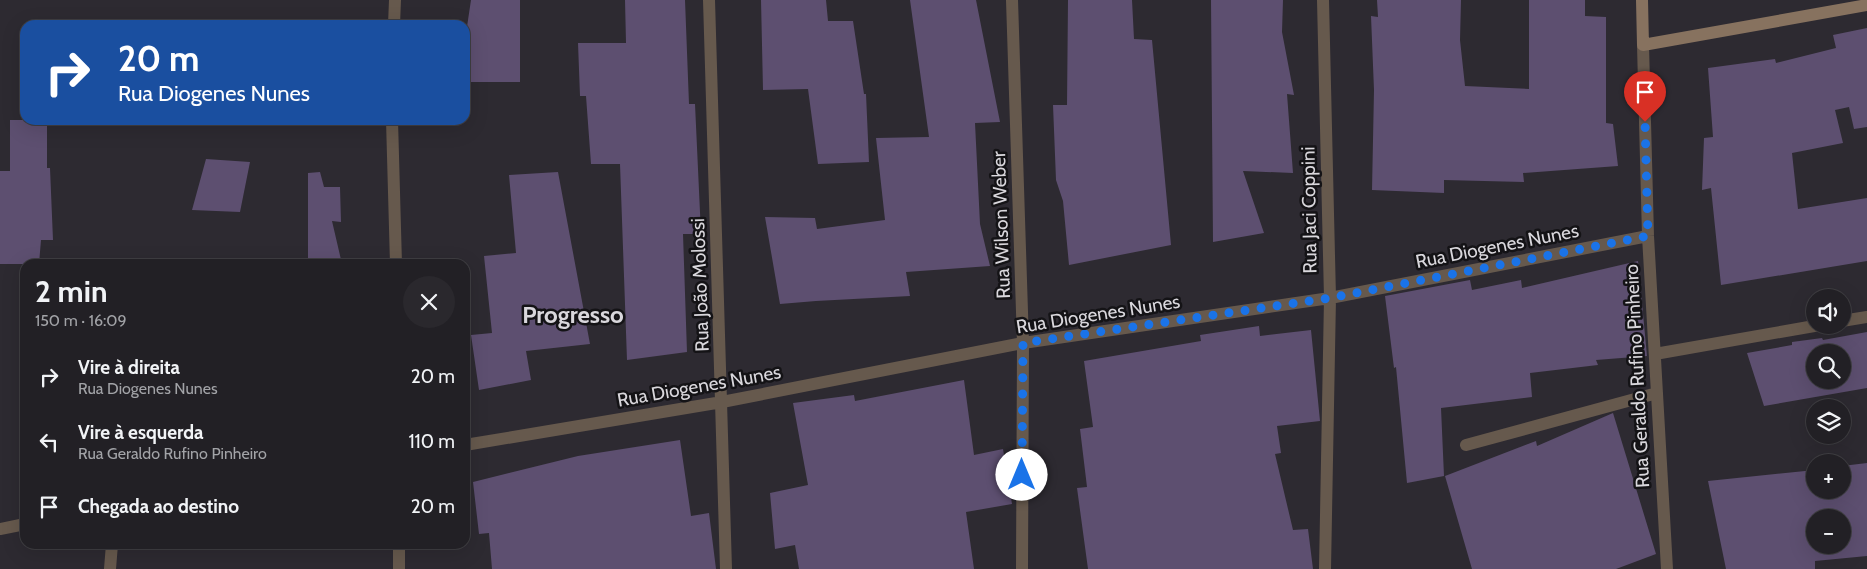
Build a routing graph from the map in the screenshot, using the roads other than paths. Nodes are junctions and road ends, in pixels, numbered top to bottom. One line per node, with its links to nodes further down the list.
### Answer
1 (395, 0): 7 (street)
2 (709, 0): 19 (street, Rua João Molossi)
3 (1012, 0): 16 (street, Rua Wilson Weber)
4 (1323, 0): 12 (street, Rua Jaci Coppini)
5 (1642, 0): 8 (street, Rua Geraldo Rufino Pinheiro)
6 (1867, 4): 8 (street)
7 (394, 20)
8 (1643, 45): 10 (street, Rua Geraldo Rufino Pinheiro)
9 (392, 125): 11 (street)
10 (1648, 236): 12 (street, Rua Diogenes Nunes); 17 (street, Rua Geraldo Rufino Pinheiro)
11 (396, 259)
12 (1330, 298): 16 (street, Rua Diogenes Nunes); 30 (street, Rua Jaci Coppini)
13 (1867, 317): 14 (street)
14 (1851, 320)
15 (1806, 327): 17 (street)
16 (1023, 343): 19 (street, Rua Diogenes Nunes); 29 (street, Rua Wilson Weber)
17 (1655, 354): 18 (street, Rua Geraldo Rufino Pinheiro)
18 (1657, 393): 21 (street); 31 (street, Rua Geraldo Rufino Pinheiro)
19 (722, 402): 20 (street, Rua Diogenes Nunes); 28 (street, Rua João Molossi)
20 (470, 444)
21 (1466, 445)
22 (20, 525): 23 (street)
23 (0, 529)
24 (112, 549): 26 (street)
25 (399, 549): 27 (street)
26 (110, 569)
27 (399, 569)
28 (726, 569)
29 (1022, 569)
30 (1325, 569)
31 (1667, 569)

